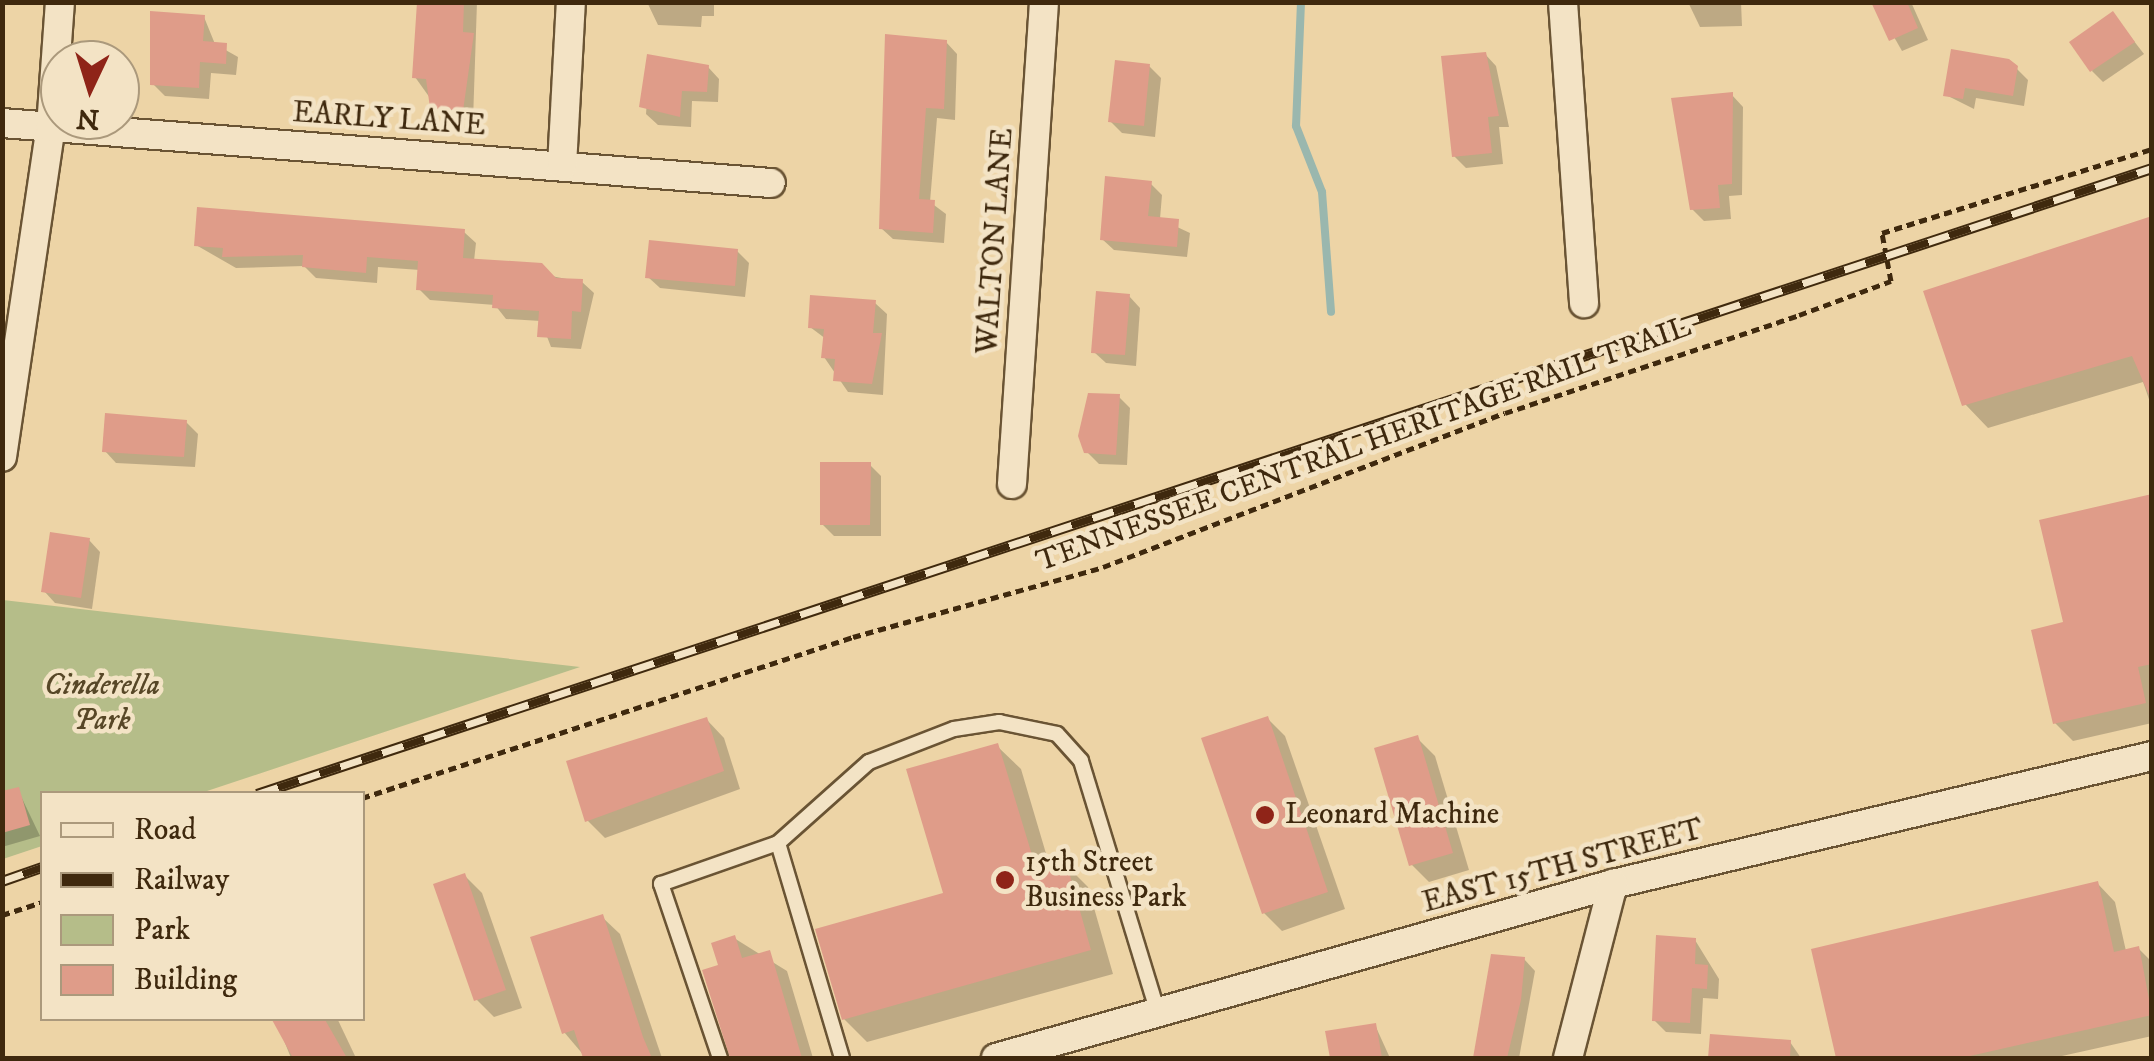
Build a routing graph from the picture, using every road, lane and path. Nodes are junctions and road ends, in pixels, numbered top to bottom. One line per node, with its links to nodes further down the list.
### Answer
1 (60, 2): 5 (street)
2 (571, 2): 11 (street)
3 (1044, 2): 15 (street, WALTON LANE)
4 (1563, 2): 13 (street)
5 (58, 40)
6 (2, 124): 7 (street, EARLY LANE)
7 (40, 126)
8 (140, 133): 11 (street, EARLY LANE)
9 (50, 140): 14 (street)
10 (2152, 149): 17 (path, TENNESSEE CENTRAL HERITAGE RAIL TRAIL)
11 (562, 166): 12 (street, EARLY LANE)
12 (771, 183)
13 (1584, 303)
14 (2, 457)
15 (1012, 484)
16 (2152, 756): 19 (street, EAST 15TH STREET)
17 (365, 797)
18 (778, 843): 22 (lane); 23 (lane); 24 (lane)
19 (1613, 884): 22 (street, EAST 15TH STREET); 26 (street)
20 (40, 903): 21 (path)
21 (2, 916)
22 (1158, 1013): 25 (street, EAST 15TH STREET)
23 (720, 1058)
24 (842, 1058)
25 (996, 1058)
26 (1568, 1058)

